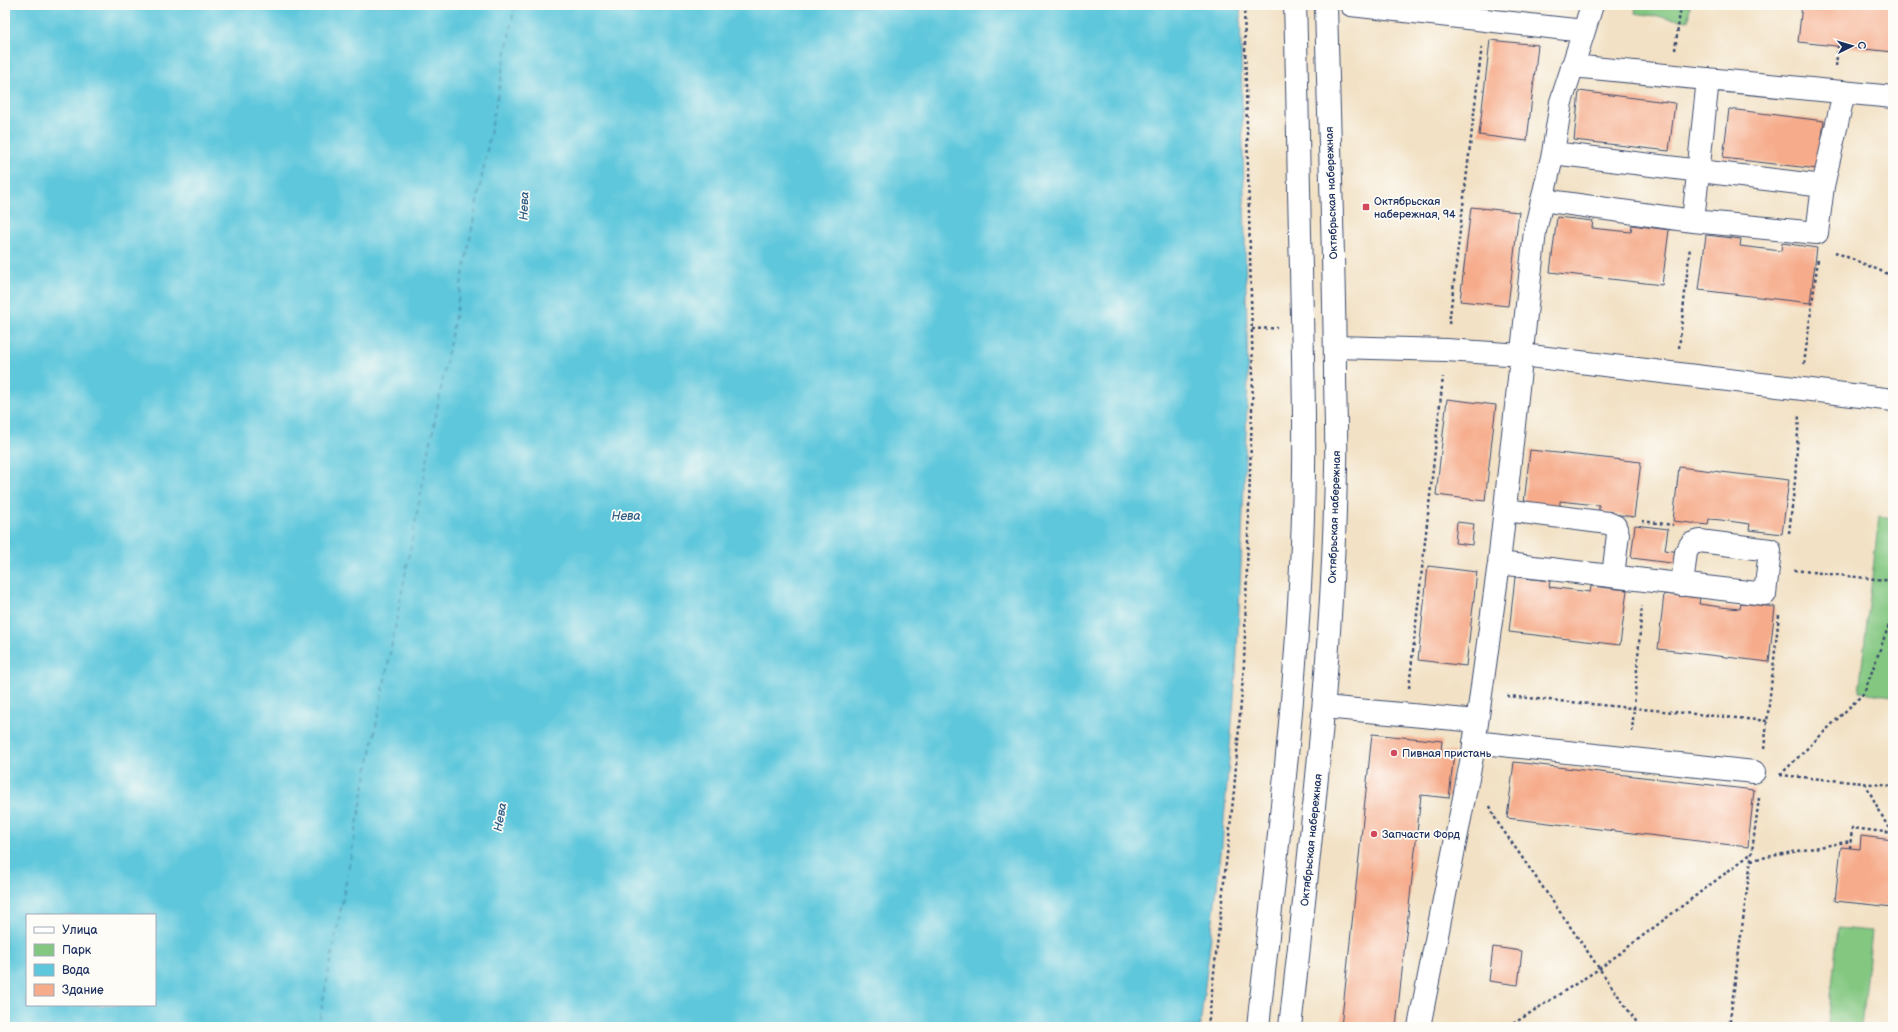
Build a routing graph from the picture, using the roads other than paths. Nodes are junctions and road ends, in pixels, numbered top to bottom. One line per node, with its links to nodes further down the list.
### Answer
1 (1295, 5): 25 (main road)
2 (1326, 5): 15 (main road, Октябрьская набережная)
3 (1351, 5): 5 (main road)
4 (1592, 5): 5 (main road)
5 (1584, 31): 6 (main road)
6 (1572, 66): 7 (main road); 10 (main road)
7 (1708, 79): 8 (main road); 11 (main road)
8 (1844, 92): 9 (main road); 12 (main road)
9 (1893, 97)
10 (1553, 153): 11 (main road); 13 (main road)
11 (1698, 171): 12 (main road); 14 (main road)
12 (1823, 186): 14 (main road)
13 (1542, 200): 14 (main road); 16 (main road)
14 (1693, 220)
15 (1335, 347): 16 (main road); 22 (main road, Октябрьская набережная)
16 (1522, 355): 17 (main road); 18 (main road)
17 (1893, 400)
18 (1505, 510): 19 (main road); 20 (main road)
19 (1499, 563): 20 (main road); 23 (main road)
20 (1613, 576): 21 (main road)
21 (1682, 584): 21 (main road)
22 (1324, 707): 23 (main road); 26 (main road, Октябрьская набережная)
23 (1475, 731): 24 (main road); 27 (main road)
24 (1758, 773)
25 (1258, 1027)
26 (1290, 1027)
27 (1419, 1027)

